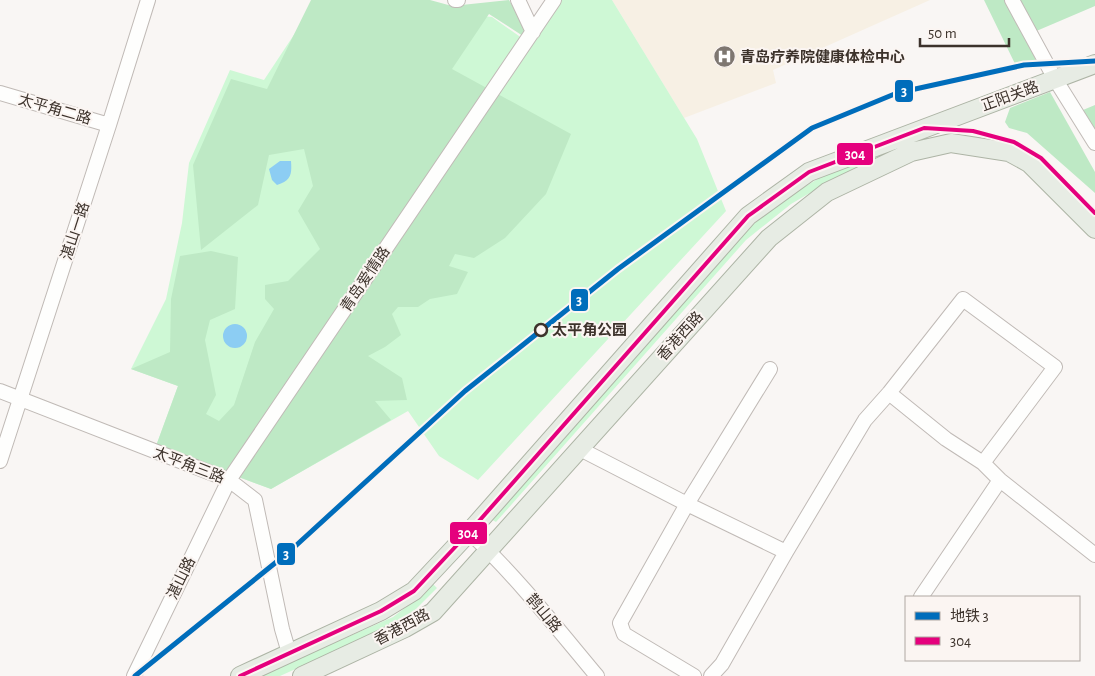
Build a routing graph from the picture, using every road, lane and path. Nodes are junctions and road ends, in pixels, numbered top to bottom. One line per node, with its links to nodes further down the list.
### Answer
1 (148, 0): 9 (street, 湛山一路)
2 (518, 0): 5 (street)
3 (554, 0): 5 (street, 青岛爱情路)
4 (1012, 0): 7 (street)
5 (532, 32): 20 (street, 青岛爱情路)
6 (1095, 64): 7 (main road, 正阳关路)
7 (1055, 80): 10 (main road, 正阳关路); 11 (street)
8 (0, 93): 9 (street, 太平角二路)
9 (109, 125): 16 (street, 湛山一路)
10 (924, 128): 23 (main road, 香港西路)
11 (1095, 143)
12 (1095, 229): 17 (main road, 香港西路)
13 (770, 369): 22 (street)
14 (0, 391): 16 (street, 太平角三路)
15 (890, 393): 19 (street); 19 (street); 25 (street)
16 (20, 400): 18 (street, 湛山一路); 20 (street, 太平角三路)
17 (580, 449): 22 (street); 24 (main road, 香港西路)
18 (0, 461)
19 (983, 462): 21 (street)
20 (228, 480): 28 (street, 太平角三路); 29 (street, 湛山路)
21 (1000, 480): 26 (street); 27 (street)
22 (687, 504): 25 (street); 33 (street)
23 (470, 532): 24 (street, 鹊山路); 28 (main road, 香港西路)
24 (489, 550): 31 (main road, 香港西路); 32 (street, 鹊山路)
25 (786, 552): 34 (street)
26 (1095, 555)
27 (922, 596)
28 (289, 653): 30 (main road, 香港西路)
29 (134, 676)
30 (240, 676)
31 (302, 676)
32 (598, 676)
33 (694, 676)
34 (711, 676)

